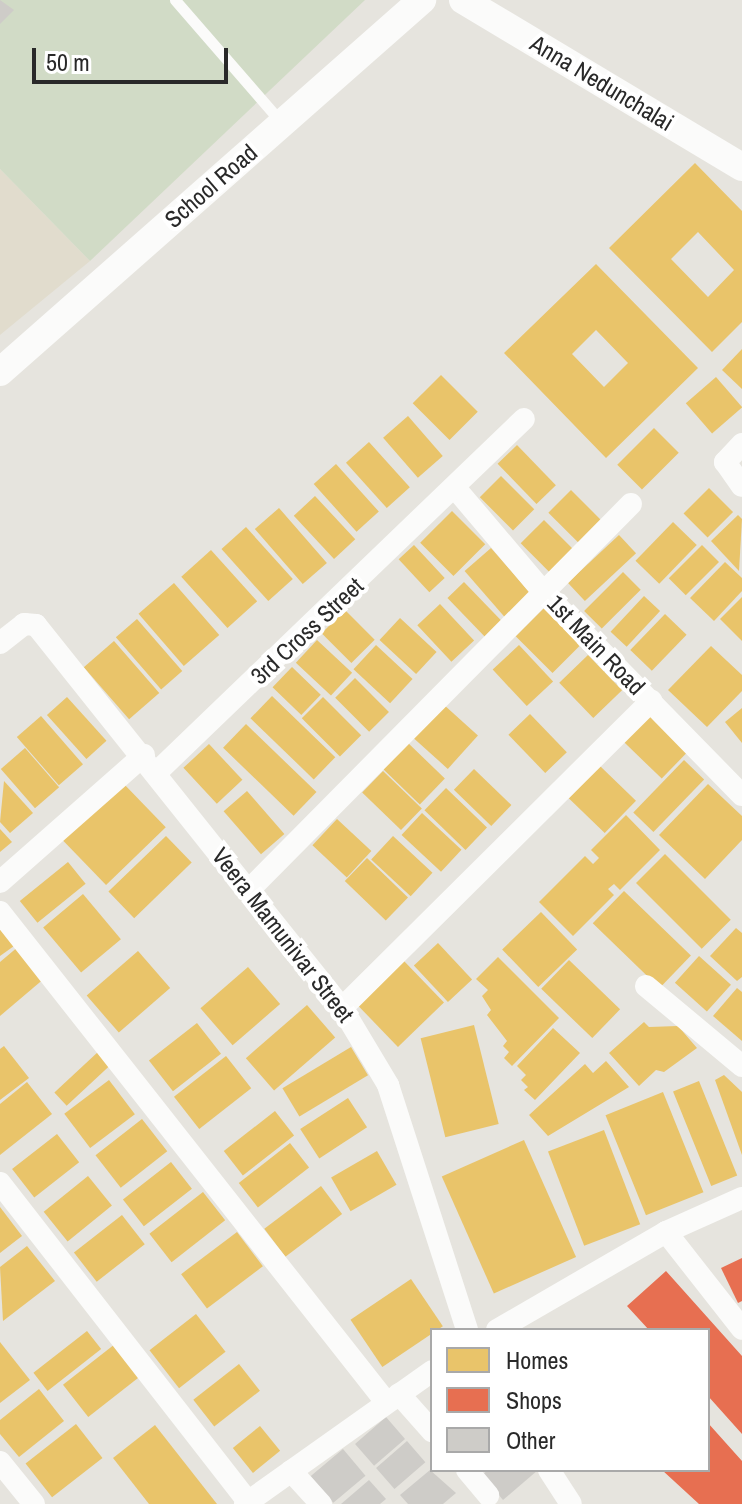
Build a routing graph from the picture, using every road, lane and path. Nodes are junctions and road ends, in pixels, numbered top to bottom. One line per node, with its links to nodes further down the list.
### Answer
1 (175, 0): 4 (lane)
2 (422, 0): 4 (street, School Road)
3 (463, 0): 5 (street, Anna Nedunchalai)
4 (282, 123): 6 (street, School Road)
5 (742, 167)
6 (0, 372)
7 (524, 419): 10 (street, 3rd Cross Street)
8 (742, 444): 9 (street)
9 (742, 486)
10 (456, 489): 12 (street, 1st Main Road); 15 (street, 3rd Cross Street)
11 (631, 504): 12 (street)
12 (546, 595): 14 (street, 1st Main Road); 18 (street)
13 (0, 643): 15 (street, Veera Mamunivar Street)
14 (651, 701): 16 (street, 1st Main Road); 21 (street)
15 (150, 763): 17 (street, 3rd Cross Street); 18 (street, Veera Mamunivar Street)
16 (742, 795)
17 (0, 882)
18 (249, 890): 21 (street, Veera Mamunivar Street)
19 (0, 912): 30 (street)
20 (646, 986): 22 (street)
21 (342, 1008): 26 (street, Veera Mamunivar Street)
22 (742, 1066)
23 (0, 1183): 38 (street)
24 (742, 1198): 25 (street)
25 (666, 1232): 27 (street); 28 (street)
26 (466, 1328)
27 (500, 1328)
28 (742, 1329)
29 (430, 1372): 30 (street)
30 (392, 1398): 31 (street); 33 (street)
31 (430, 1429)
32 (0, 1462): 39 (street)
33 (291, 1471): 38 (street); 40 (street)
34 (469, 1472): 36 (street)
35 (550, 1472): 37 (street)
36 (488, 1495)
37 (565, 1501)
38 (246, 1503)
39 (34, 1504)
40 (321, 1504)

